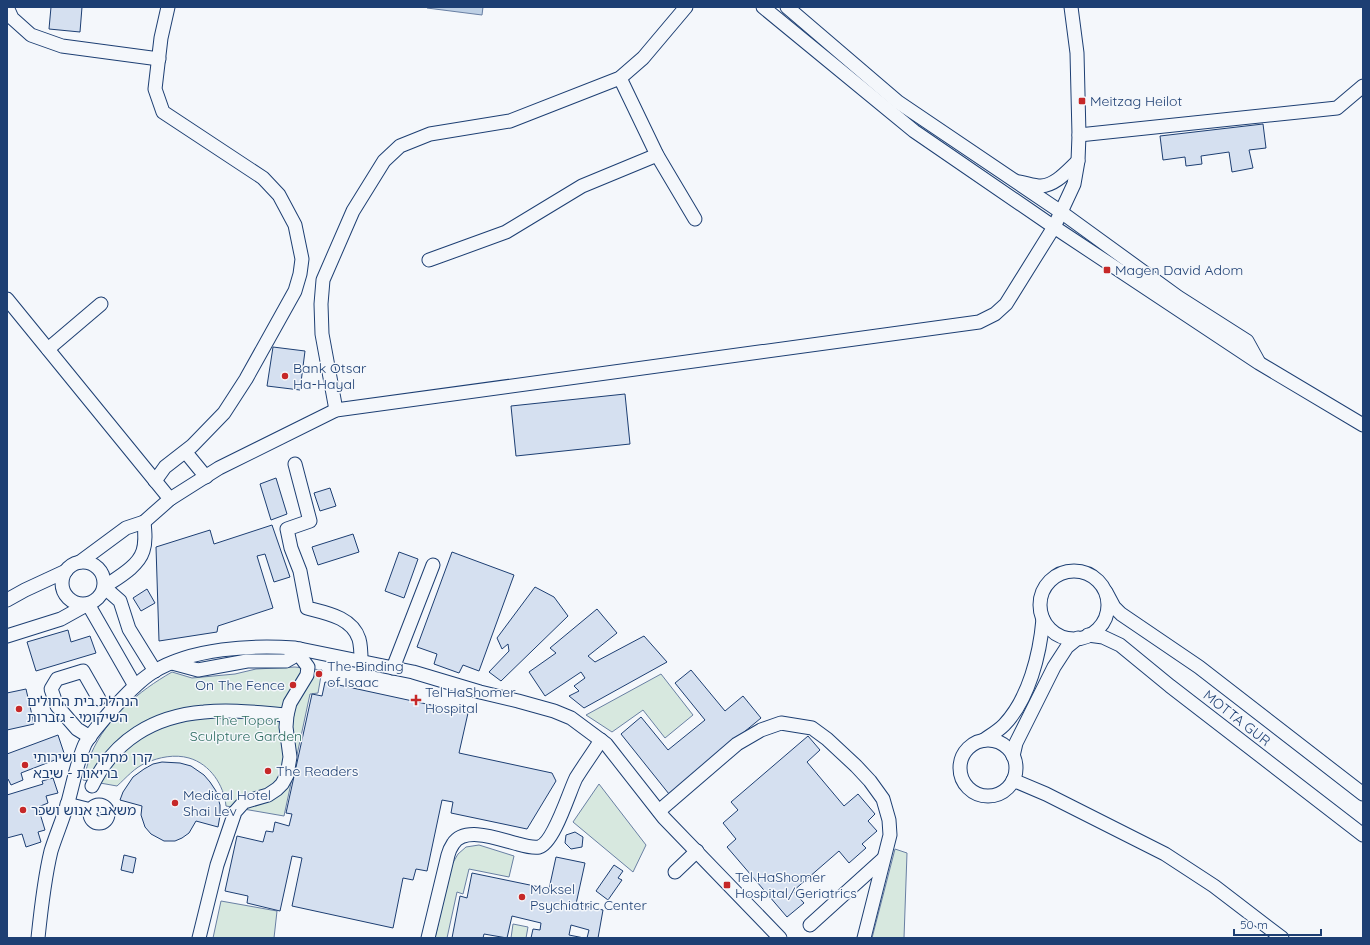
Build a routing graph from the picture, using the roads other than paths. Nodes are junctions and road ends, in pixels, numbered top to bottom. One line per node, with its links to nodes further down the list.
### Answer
1 (7, 7): 7 (street)
2 (168, 7): 7 (street)
3 (686, 7): 8 (street)
4 (763, 7): 16 (street)
5 (787, 7): 13 (street)
6 (1071, 7): 10 (street)
7 (159, 59): 27 (street)
8 (620, 78): 11 (street); 22 (street)
9 (1363, 86): 10 (street)
10 (1079, 135): 12 (street)
11 (657, 155): 15 (street); 17 (street)
12 (1078, 161): 13 (street); 14 (street)
13 (1012, 180): 14 (street)
14 (1061, 212): 16 (street); 21 (street)
15 (695, 219)
16 (1054, 227): 21 (street); 22 (street)
17 (429, 260)
18 (7, 299): 20 (street)
19 (101, 304): 20 (street)
20 (48, 349): 27 (street)
21 (1259, 363): 23 (street)
22 (336, 410): 26 (street)
23 (1363, 425)
24 (188, 455): 26 (street)
25 (295, 464): 41 (street)
26 (206, 477): 28 (street)
27 (155, 481): 28 (street)
28 (170, 499): 29 (street)
29 (144, 522): 30 (street); 33 (street)
30 (80, 562): 32 (street); 33 (street)
31 (433, 565): 42 (street)
32 (66, 571): 35 (street); 36 (street)
33 (104, 588): 36 (street); 43 (street)
34 (1106, 592): 37 (street, MOTTA GUR); 39 (street); 53 (street, MOTTA GUR)
35 (7, 600)
36 (88, 604): 38 (street); 44 (street)
37 (1043, 619): 39 (street, MOTTA GUR); 49 (street)
38 (7, 636)
39 (1083, 637): 50 (street); 57 (street, MOTTA GUR)
40 (298, 651): 41 (street); 43 (street); 46 (street)
41 (362, 661): 42 (street)
42 (394, 668): 48 (street)
43 (155, 671): 44 (street)
44 (135, 686): 47 (street)
45 (99, 699): 47 (street)
46 (287, 716): 52 (street); 63 (street)
47 (90, 737): 54 (street)
48 (601, 740): 56 (street); 64 (street)
49 (984, 740): 50 (street); 51 (street)
50 (1013, 756): 51 (street)
51 (1013, 780): 67 (street)
52 (92, 786)
53 (1363, 794)
54 (67, 804): 55 (street); 62 (street)
55 (91, 810)
56 (659, 811): 58 (street); 59 (street)
57 (1363, 835)
58 (698, 851): 60 (street); 65 (street)
59 (884, 859): 61 (street); 66 (street)
60 (675, 872)
61 (810, 925)
62 (38, 938)
63 (199, 938)
64 (428, 938)
65 (780, 938)
66 (864, 938)
67 (1282, 938)

